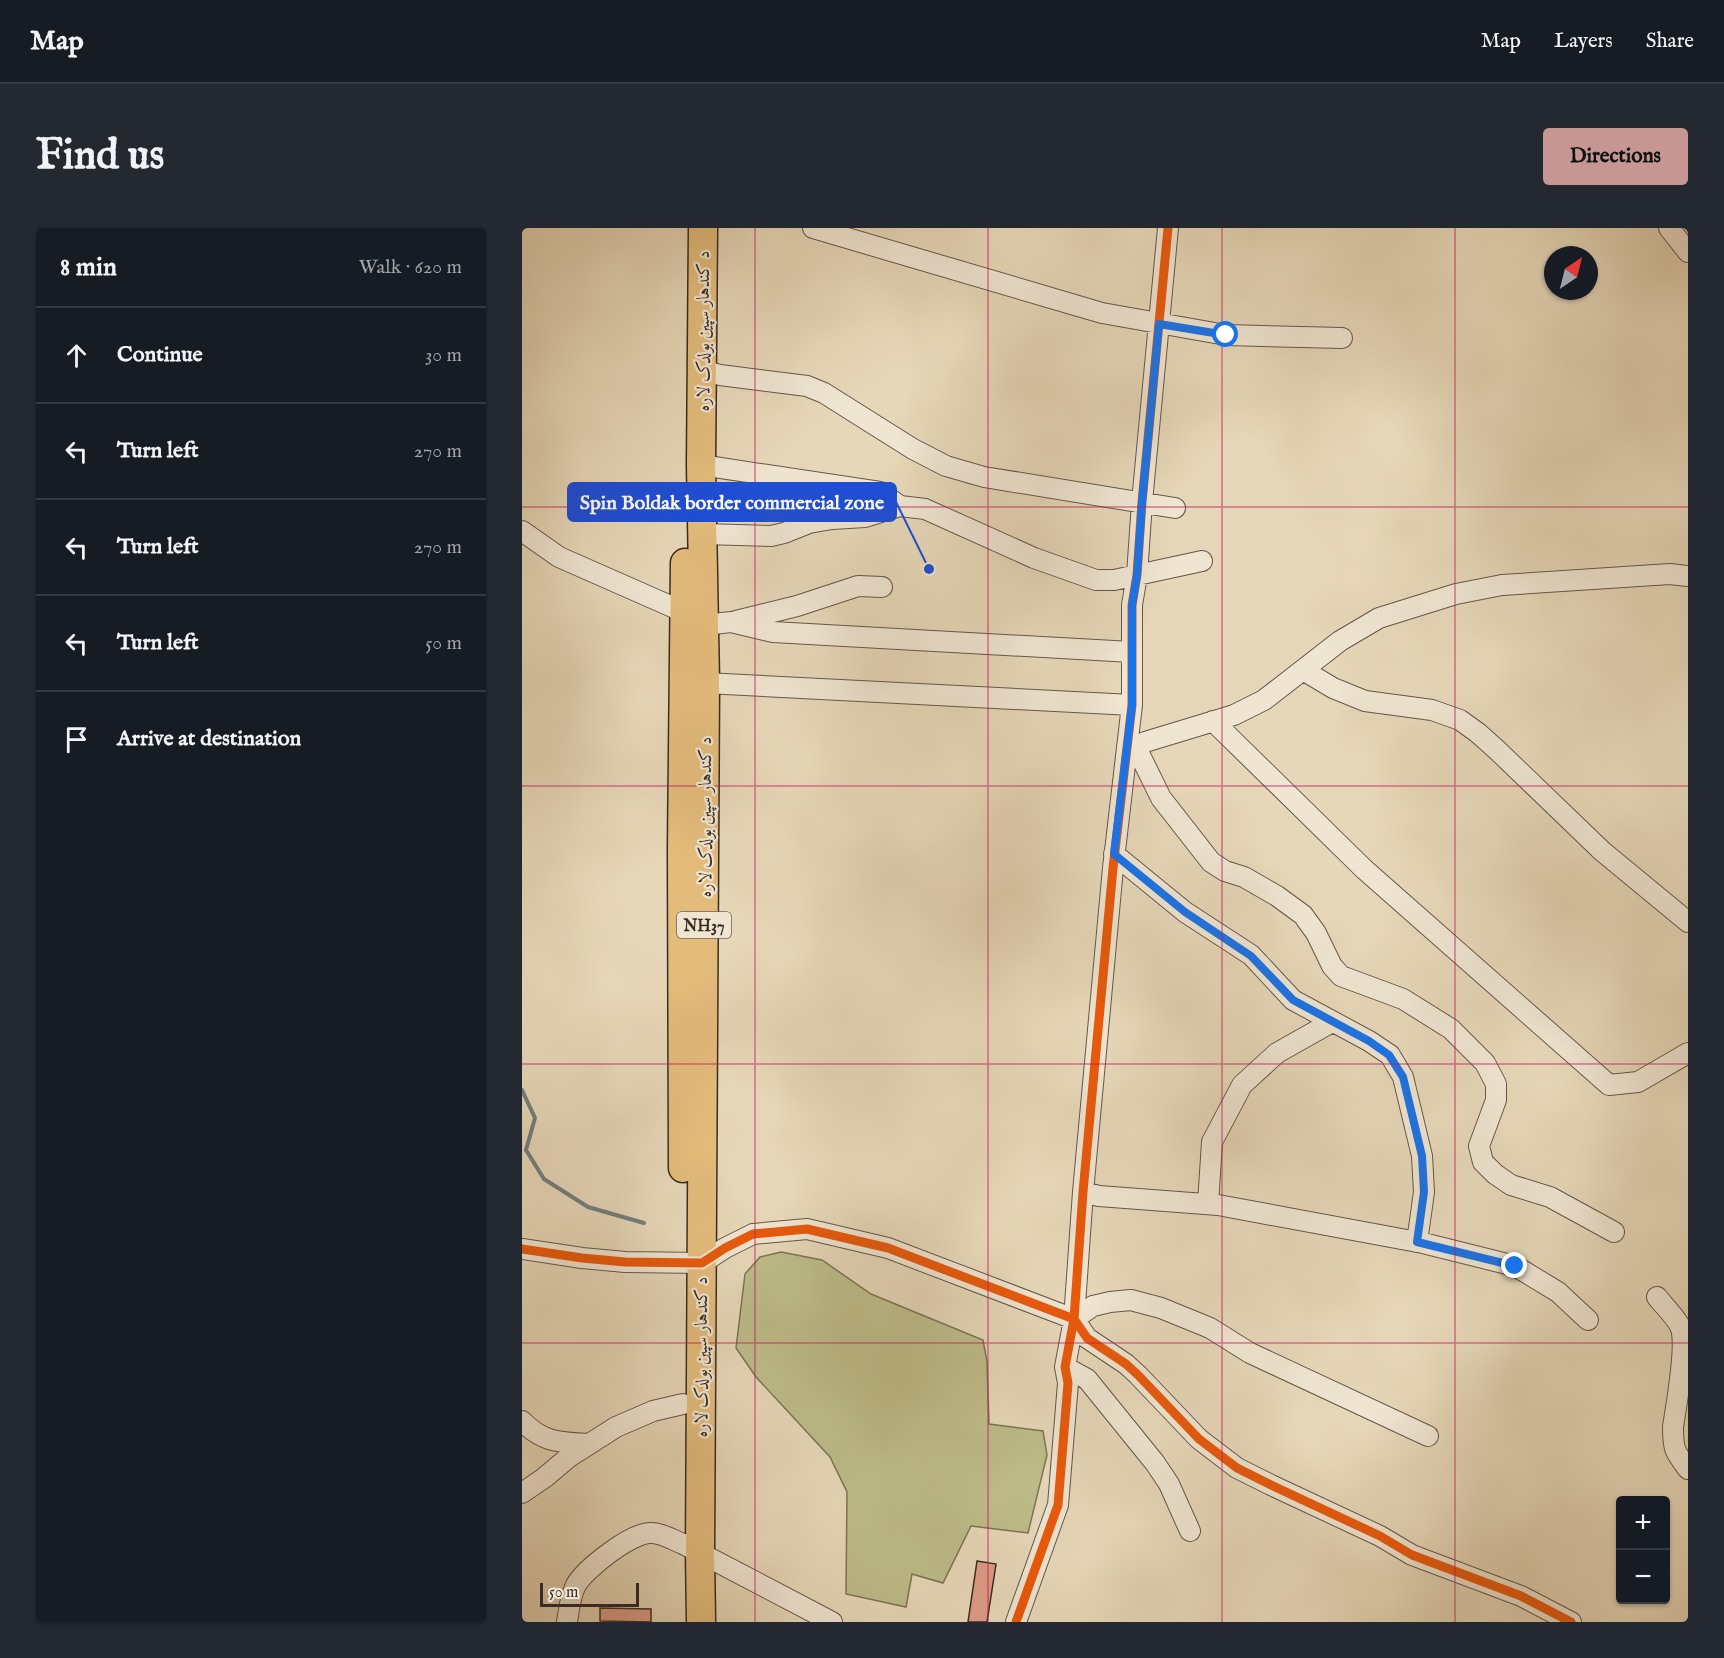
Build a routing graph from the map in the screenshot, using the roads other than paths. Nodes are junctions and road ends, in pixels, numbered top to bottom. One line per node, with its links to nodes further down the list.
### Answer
1 (684, 228): 21 (highway, د کندهار سپین بولدک لاره / NH37)
2 (703, 228): 10 (highway, د کندهار سپین بولدک لاره / NH37)
3 (813, 228): 6 (street)
4 (1168, 228): 8 (street)
5 (1669, 228): 7 (street)
6 (863, 235): 8 (street)
7 (1688, 252)
8 (1159, 324): 9 (street); 12 (street)
9 (1342, 338)
10 (703, 370): 11 (highway, د کندهار سپین بولدک لاره / NH37); 12 (street)
11 (701, 465): 13 (street); 16 (highway, د کندهار سپین بولدک لاره / NH37)
12 (1142, 502): 14 (street); 18 (street)
13 (900, 506): 16 (street); 18 (street)
14 (1175, 508)
15 (522, 531): 21 (street)
16 (703, 534): 21 (highway, د کندهار سپین بولدک لاره / NH37)
17 (1202, 561): 18 (street)
18 (1137, 575): 22 (street)
19 (1688, 576): 23 (street)
20 (882, 587): 21 (street)
21 (706, 620): 22 (street); 24 (highway, د کندهار سپین بولدک لاره / NH37); 37 (highway, د کندهار سپین بولدک لاره / NH37)
22 (1132, 652): 25 (street)
23 (1304, 670): 26 (street); 29 (street)
24 (705, 683): 25 (street); 37 (highway, د کندهار سپین بولدک لاره / NH37)
25 (1132, 705): 27 (street)
26 (1213, 721): 27 (street); 31 (street)
27 (1131, 748): 28 (street); 34 (street)
28 (1114, 854): 30 (street); 32 (street)
29 (1688, 922)
30 (1332, 1022): 33 (street); 35 (street)
31 (1688, 1053)
32 (1083, 1192): 33 (street); 39 (street)
33 (1208, 1204): 35 (street)
34 (1614, 1232)
35 (1417, 1242): 40 (street)
36 (522, 1249): 37 (street)
37 (692, 1263): 39 (street); 42 (highway, د کندهار سپین بولدک لاره / NH37); 49 (highway, د کندهار سپین بولدک لاره / NH37)
38 (1656, 1297): 46 (street)
39 (1074, 1319): 41 (street); 44 (street); 55 (street)
40 (1588, 1320)
41 (1065, 1367): 48 (street); 54 (street)
42 (683, 1404): 45 (street); 49 (highway, د کندهار سپین بولدک لاره / NH37)
43 (522, 1420): 45 (street)
44 (1428, 1436)
45 (588, 1444): 47 (street)
46 (1688, 1469)
47 (522, 1493)
48 (1190, 1531)
49 (691, 1548): 50 (street); 51 (highway, د کندهار سپین بولدک لاره / NH37); 52 (highway, د کندهار سپین بولدک لاره / NH37); 53 (street)
50 (567, 1622)
51 (683, 1622)
52 (701, 1622)
53 (832, 1622)
54 (1016, 1622)
55 (1571, 1622)

